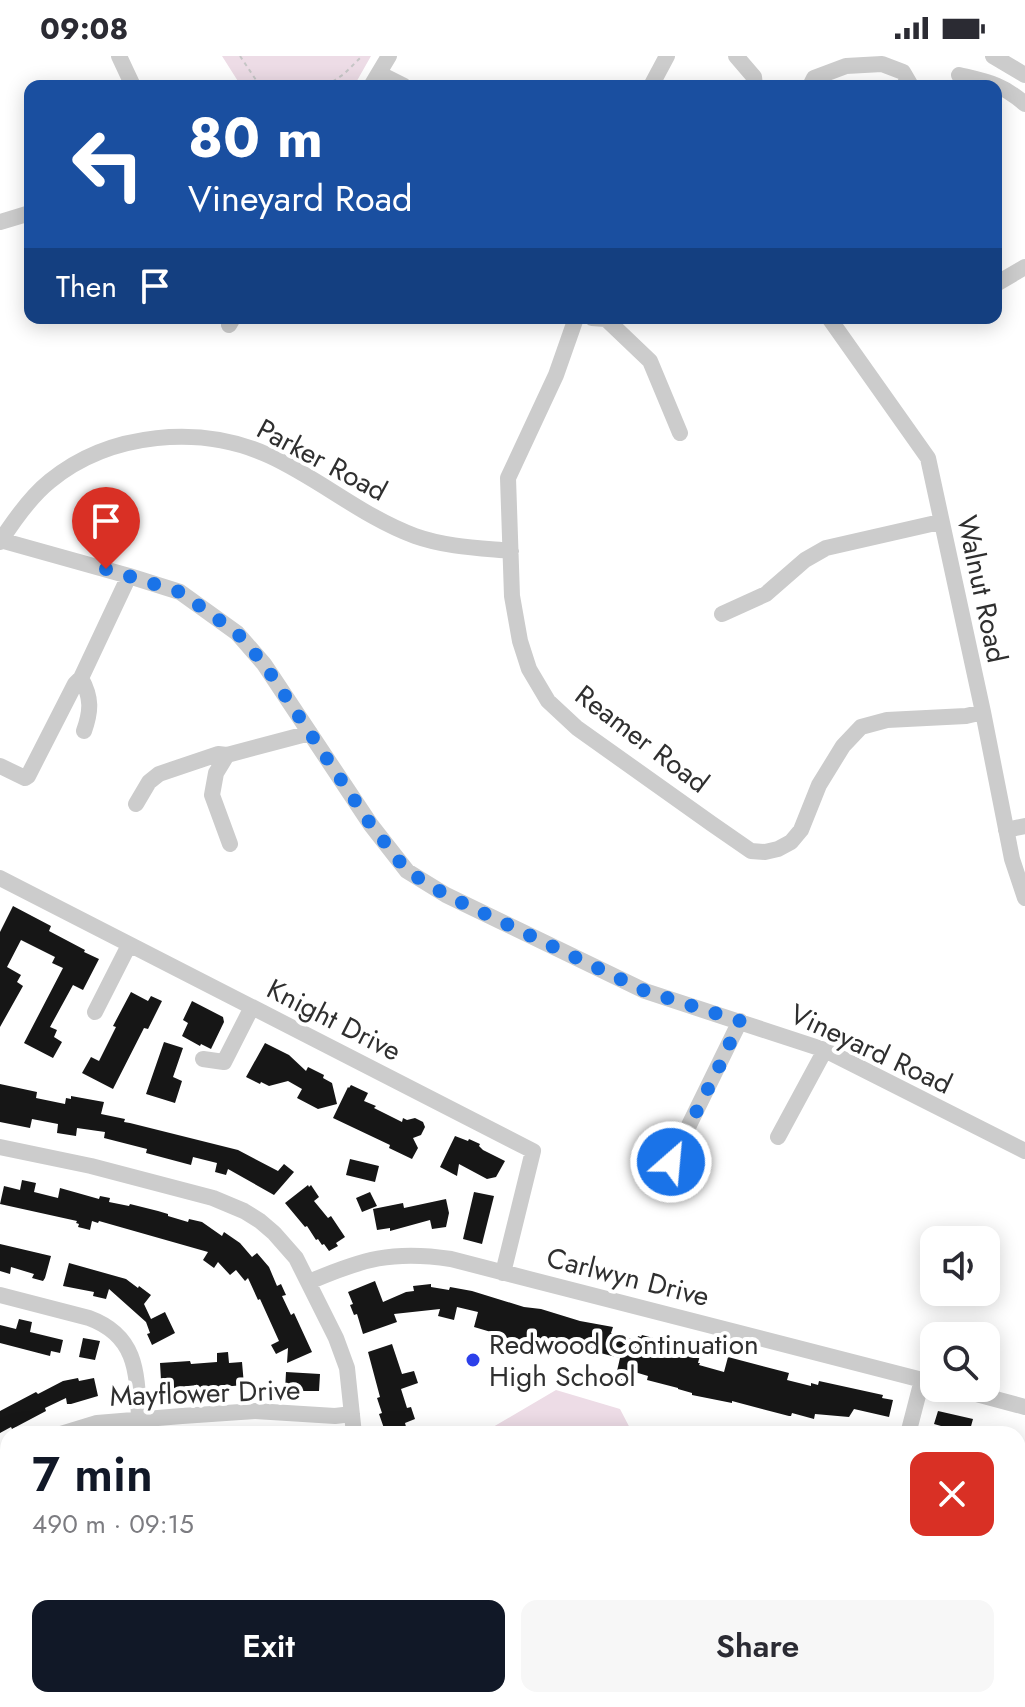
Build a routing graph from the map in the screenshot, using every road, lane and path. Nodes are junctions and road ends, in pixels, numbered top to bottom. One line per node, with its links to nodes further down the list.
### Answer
1 (119, 56): 10 (street)
2 (240, 56): 11 (path)
3 (362, 56): 12 (path)
4 (389, 56): 13 (street)
5 (667, 56): 14 (street)
6 (736, 56): 15 (street)
7 (993, 56): 9 (street)
8 (959, 75): 18 (street)
9 (1025, 75)
10 (130, 80)
11 (256, 80)
12 (335, 80)
13 (375, 80)
14 (654, 80)
15 (754, 80)
16 (813, 80): 17 (street)
17 (908, 80)
18 (977, 80)
19 (1002, 87): 20 (street)
20 (1025, 104)
21 (24, 215): 22 (street)
22 (0, 222)
23 (1025, 267): 24 (street)
24 (1002, 280)
25 (574, 324): 31 (street, Reamer Road)
26 (611, 324): 28 (street)
27 (833, 324): 29 (street, Walnut Road)
28 (680, 433)
29 (940, 522): 33 (street); 35 (street, Walnut Road)
30 (0, 541): 31 (street, Parker Road); 32 (street, Vineyard Road)
31 (511, 551): 35 (street, Reamer Road)
32 (129, 576): 34 (street); 37 (street, Vineyard Road)
33 (722, 614)
34 (81, 678): 36 (street); 39 (street)
35 (983, 712): 42 (street, Walnut Road)
36 (84, 731)
37 (310, 733): 38 (street); 49 (street, Vineyard Road)
38 (227, 755): 40 (street); 43 (street)
39 (0, 766)
40 (136, 804)
41 (1025, 826): 42 (street)
42 (1006, 830): 45 (street, Walnut Road)
43 (230, 844)
44 (2, 884): 46 (street, Knight Drive)
45 (1025, 898)
46 (129, 945): 47 (street, Knight Drive); 48 (street)
47 (252, 1007): 51 (street); 56 (street, Knight Drive)
48 (95, 1012)
49 (740, 1021): 50 (street, Vineyard Road); 55 (street)
50 (825, 1050): 52 (street); 54 (street, Vineyard Road)
51 (203, 1059)
52 (778, 1137)
53 (0, 1147): 57 (street)
54 (1025, 1151)
55 (671, 1162)
56 (503, 1273): 57 (street, Carlwyn Drive); 59 (street, Carlwyn Drive)
57 (309, 1282): 63 (street)
58 (0, 1295): 64 (street)
59 (920, 1379)
60 (1000, 1400): 62 (street)
61 (920, 1402): 67 (street)
62 (1025, 1407)
63 (352, 1414): 64 (street, Mayflower Drive); 66 (street)
64 (139, 1419): 65 (street, Mayflower Drive)
65 (87, 1426)
66 (353, 1426)
67 (911, 1426)

